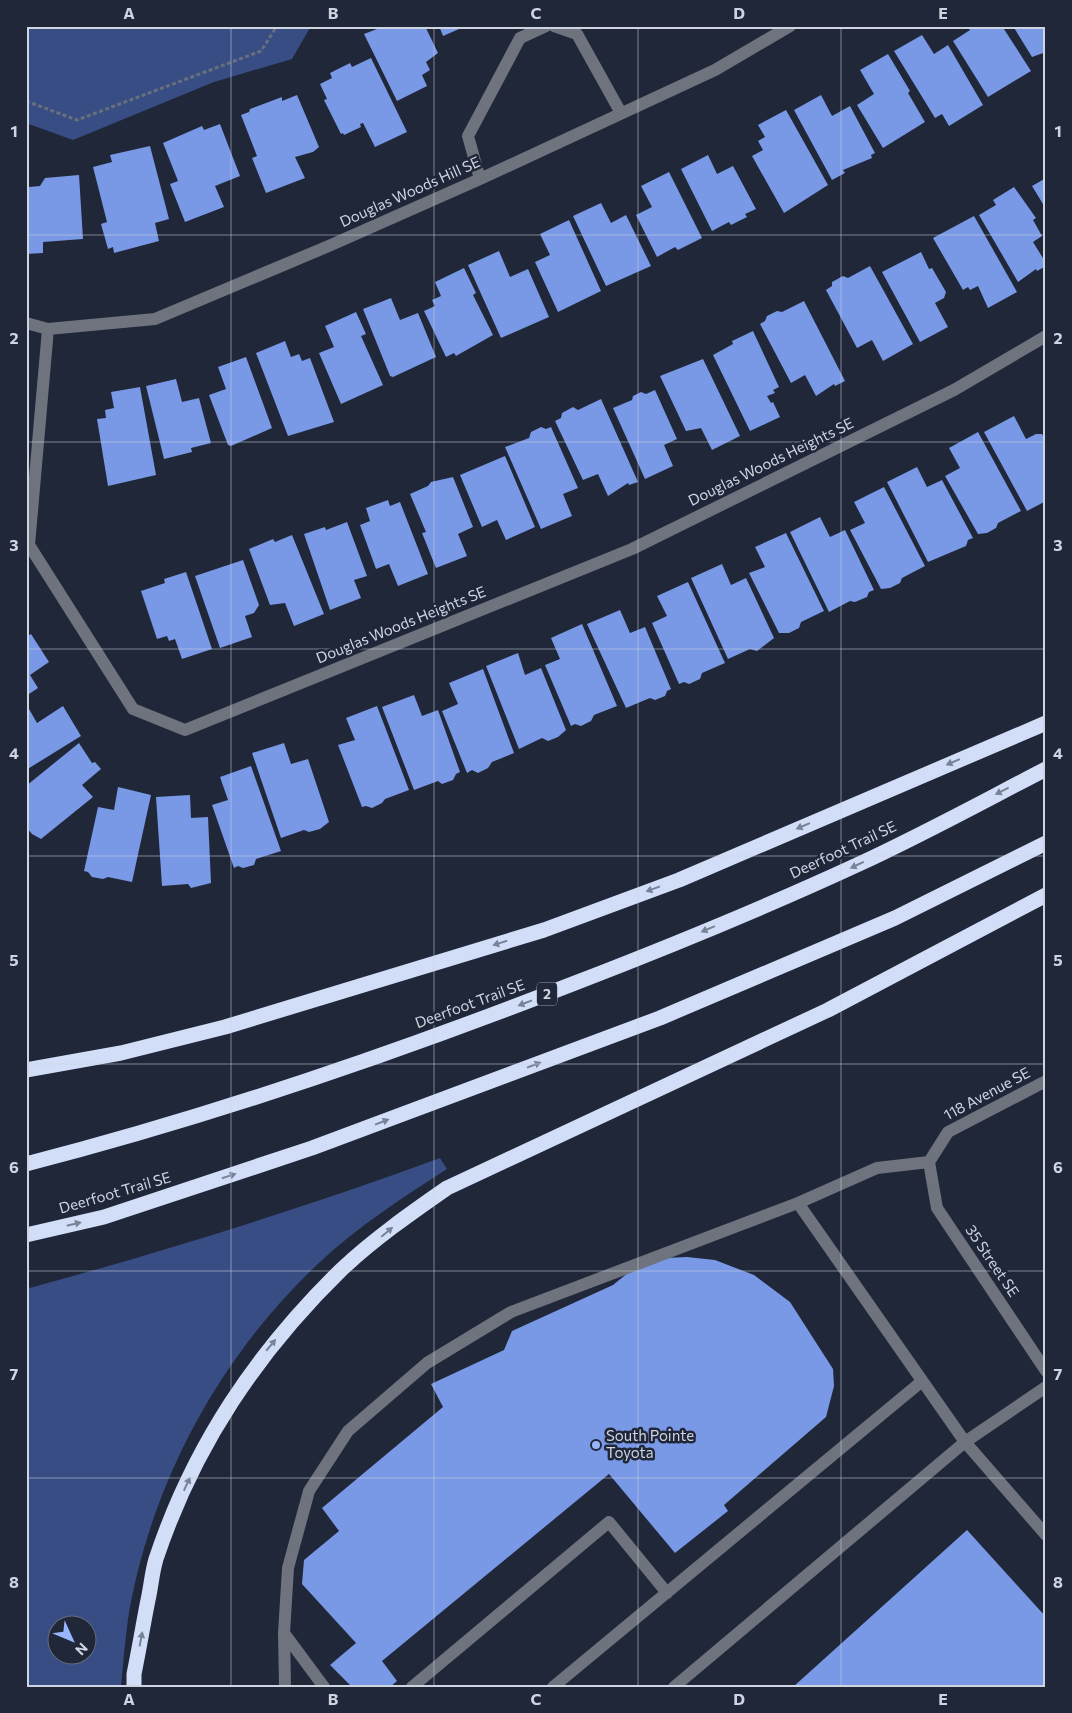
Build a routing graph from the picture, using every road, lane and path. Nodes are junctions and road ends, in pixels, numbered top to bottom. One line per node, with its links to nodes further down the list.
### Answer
1 (277, 26): 5 (path)
2 (546, 26): 7 (street)
3 (554, 26): 6 (street)
4 (790, 26): 6 (street, Douglas Woods Hill SE)
5 (26, 101)
6 (621, 113): 7 (street, Douglas Woods Hill SE)
7 (480, 179): 9 (street, Douglas Woods Hill SE)
8 (26, 323): 9 (street, Douglas Woods Hill SE)
9 (48, 329): 10 (street, Douglas Woods Heights SE)
10 (1046, 336)
11 (1046, 723): 15 (highway, one-way to 15)
12 (1046, 769): 18 (highway, Deerfoot Trail SE / 2, one-way to 18)
13 (1046, 843): 20 (highway, Deerfoot Trail SE, one-way to 13)
14 (1046, 895): 28 (highway, one-way to 14)
15 (26, 1070)
16 (1046, 1081): 17 (street, 118 Avenue SE)
17 (930, 1162): 19 (street); 21 (street, 35 Street SE)
18 (26, 1164)
19 (798, 1203): 22 (street); 27 (street)
20 (26, 1235)
21 (1046, 1371)
22 (921, 1382): 24 (street); 26 (street)
23 (1046, 1387): 24 (street)
24 (964, 1442): 25 (street); 33 (street)
25 (1046, 1535)
26 (667, 1594): 31 (street); 32 (street)
27 (284, 1633): 29 (street); 30 (street)
28 (134, 1687)
29 (285, 1687)
30 (324, 1687)
31 (412, 1687)
32 (553, 1687)
33 (674, 1687)

